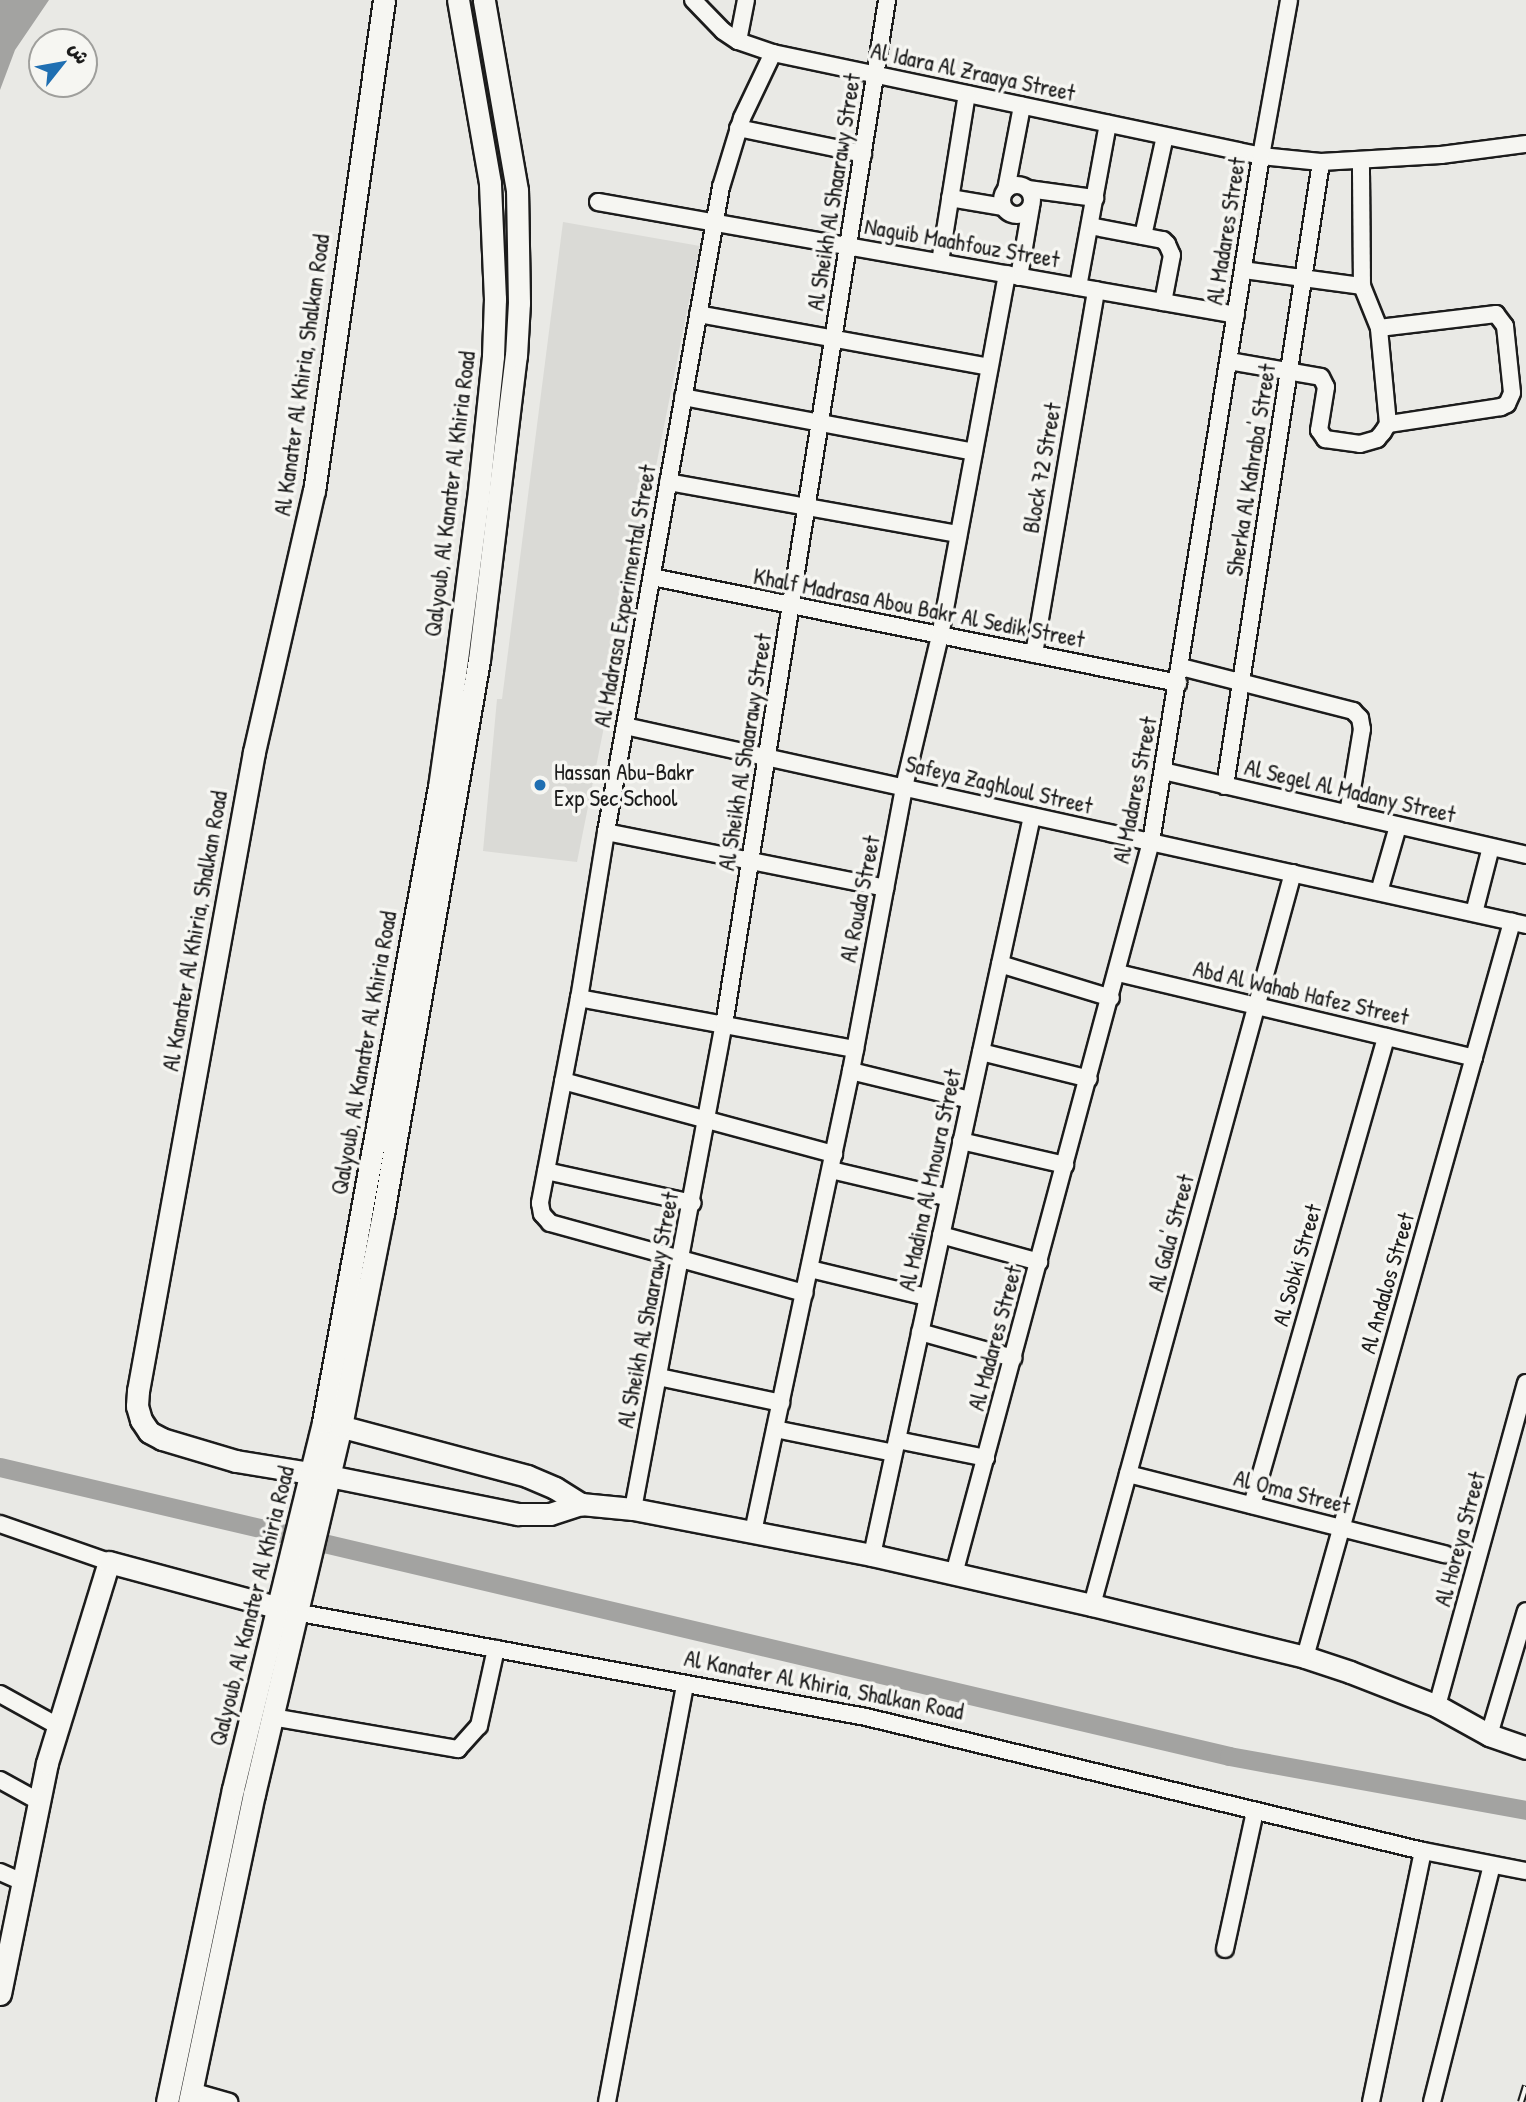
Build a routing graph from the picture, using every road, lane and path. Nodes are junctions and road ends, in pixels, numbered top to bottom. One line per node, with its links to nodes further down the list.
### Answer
1 (384, 0): 120 (street, Al Kanater Al Khiria, Shalkan Road)
2 (458, 0): 10 (street, Qalyoub, Al Kanater Al Khiria Road)
3 (484, 0): 9 (street, Qalyoub, Al Kanater Al Khiria Road)
4 (693, 0): 8 (street, Al Idara Al Zraaya Street)
5 (746, 0): 8 (street)
6 (887, 0): 12 (street, Al Sheikh Al Shaarawy Street)
7 (1289, 0): 20 (street, Al Madares Street)
8 (738, 41): 11 (street, Al Idara Al Zraaya Street)
9 (492, 44): 10 (street); 55 (street, Qalyoub, Al Kanater Al Khiria Road)
10 (467, 47): 54 (street, Qalyoub, Al Kanater Al Khiria Road)
11 (773, 53): 12 (street, Al Idara Al Zraaya Street); 16 (street, Al Madrasa Experimental Street)
12 (875, 74): 13 (street, Al Idara Al Zraaya Street); 19 (street, Al Sheikh Al Shaarawy Street)
13 (967, 94): 14 (street, Al Idara Al Zraaya Street); 25 (street)
14 (1022, 106): 15 (street, Al Idara Al Zraaya Street); 23 (street)
15 (1108, 124): 17 (street, Al Idara Al Zraaya Street); 26 (street)
16 (738, 128): 19 (street); 30 (street, Al Madrasa Experimental Street)
17 (1165, 136): 20 (street, Al Idara Al Zraaya Street); 32 (street)
18 (1526, 144): 21 (street, Al Idara Al Zraaya Street)
19 (863, 154): 33 (street, Al Sheikh Al Shaarawy Street)
20 (1261, 156): 22 (street, Al Idara Al Zraaya Street); 35 (street, Al Madares Street)
21 (1361, 160): 22 (street, Al Idara Al Zraaya Street); 38 (street)
22 (1321, 162): 37 (street, Sherka Al Kahraba' Street)
23 (1006, 190): 24 (street); 28 (street)
24 (1028, 190): 26 (street); 29 (street)
25 (950, 198): 28 (street); 34 (street)
26 (1095, 198): 31 (street)
27 (598, 202): 30 (street, Naguib Maahfouz Street)
28 (1003, 206): 29 (street)
29 (1031, 207): 36 (street, Al Rouda Street)
30 (715, 222): 33 (street, Naguib Maahfouz Street); 42 (street, Al Madrasa Experimental Street)
31 (1090, 226): 32 (street); 39 (street)
32 (1143, 236): 41 (street)
33 (848, 246): 34 (street, Naguib Maahfouz Street); 45 (street, Al Sheikh Al Shaarawy Street)
34 (940, 262): 36 (street, Naguib Maahfouz Street)
35 (1243, 270): 37 (street); 43 (street, Al Madares Street)
36 (1013, 275): 39 (street, Naguib Maahfouz Street); 47 (street, Al Rouda Street)
37 (1303, 278): 38 (street); 48 (street, Sherka Al Kahraba' Street)
38 (1362, 286): 44 (street)
39 (1078, 287): 40 (street, Naguib Maahfouz Street)
40 (1096, 290): 41 (street, Naguib Maahfouz Street); 61 (street, Block 72 Street)
41 (1163, 302): 43 (street, Naguib Maahfouz Street)
42 (698, 314): 45 (street); 49 (street, Al Madrasa Experimental Street)
43 (1236, 315): 46 (street, Al Madares Street)
44 (1379, 328): 51 (street); 51 (street)
45 (834, 339): 47 (street); 50 (street, Al Sheikh Al Shaarawy Street)
46 (1229, 362): 48 (street); 62 (street, Al Madares Street)
47 (989, 367): 52 (street, Al Rouda Street)
48 (1289, 370): 51 (street); 64 (street, Sherka Al Kahraba' Street)
49 (684, 397): 50 (street); 53 (street, Al Madrasa Experimental Street)
50 (820, 423): 52 (street); 56 (street, Al Sheikh Al Shaarawy Street)
51 (1388, 424)
52 (974, 452): 57 (street, Al Rouda Street)
53 (668, 482): 56 (street); 58 (street, Al Madrasa Experimental Street)
54 (478, 499): 55 (street); 63 (street, Qalyoub, Al Kanater Al Khiria Road)
55 (500, 500): 63 (street, Qalyoub, Al Kanater Al Khiria Road)
56 (807, 507): 57 (street); 59 (street, Al Sheikh Al Shaarawy Street)
57 (958, 534): 60 (street, Al Rouda Street)
58 (652, 577): 59 (street, Khalf Madrasa Abou Bakr Al Sedik Street); 65 (street, Al Madrasa Experimental Street)
59 (792, 605): 60 (street, Khalf Madrasa Abou Bakr Al Sedik Street); 66 (street, Al Sheikh Al Shaarawy Street)
60 (940, 636): 61 (street, Khalf Madrasa Abou Bakr Al Sedik Street); 69 (street, Al Rouda Street)
61 (1034, 654): 62 (street, Khalf Madrasa Abou Bakr Al Sedik Street)
62 (1179, 675): 64 (street, Khalf Madrasa Abou Bakr Al Sedik Street); 67 (street, Al Madares Street)
63 (465, 676): 115 (street, Qalyoub, Al Kanater Al Khiria Road)
64 (1241, 682): 68 (street, Sherka Al Kahraba' Street); 70 (street, Khalf Madrasa Abou Bakr Al Sedik Street)
65 (625, 726): 66 (street, Safeya Zaghloul Street); 73 (street, Al Madrasa Experimental Street)
66 (768, 757): 69 (street, Safeya Zaghloul Street); 77 (street, Al Sheikh Al Shaarawy Street)
67 (1163, 771): 68 (street, Al Segel Al Madany Street); 74 (street, Al Madares Street)
68 (1225, 786): 70 (street, Al Segel Al Madany Street)
69 (904, 787): 71 (street, Safeya Zaghloul Street); 79 (street, Al Rouda Street)
70 (1348, 814): 72 (street, Al Segel Al Madany Street)
71 (1032, 816): 74 (street, Safeya Zaghloul Street); 83 (street, Al Madina Al Mnoura Street)
72 (1398, 826): 75 (street, Al Segel Al Madany Street); 80 (street)
73 (606, 832): 77 (street); 85 (street, Al Madrasa Experimental Street)
74 (1152, 842): 78 (street, Safeya Zaghloul Street); 84 (street, Al Madares Street)
75 (1490, 847): 76 (street, Al Segel Al Madany Street); 81 (street)
76 (1526, 855)
77 (751, 861): 79 (street); 88 (street, Al Sheikh Al Shaarawy Street)
78 (1293, 873): 80 (street, Safeya Zaghloul Street); 87 (street, Al Gala' Street)
79 (886, 888): 90 (street, Al Rouda Street)
80 (1379, 892): 81 (street, Safeya Zaghloul Street)
81 (1474, 913): 82 (street, Safeya Zaghloul Street)
82 (1519, 923): 92 (street, Al Andalos Street)
83 (1000, 964): 86 (street); 91 (street, Al Madina Al Mnoura Street)
84 (1118, 973): 86 (street, Al Madares Street); 87 (street, Abd Al Wahab Hafez Street)
85 (579, 998): 88 (street); 95 (street, Al Madrasa Experimental Street)
86 (1111, 998): 94 (street, Al Madares Street)
87 (1257, 1006): 89 (street, Abd Al Wahab Hafez Street); 119 (street, Al Gala' Street)
88 (724, 1025): 90 (street); 97 (street, Al Sheikh Al Shaarawy Street)
89 (1386, 1037): 92 (street, Abd Al Wahab Hafez Street); 122 (street, Al Sobki Street)
90 (855, 1049): 93 (street, Al Rouda Street)
91 (981, 1052): 94 (street); 96 (street, Al Madina Al Mnoura Street)
92 (1474, 1058): 125 (street, Al Andalos Street)
93 (851, 1071): 96 (street); 99 (street, Al Rouda Street)
94 (1089, 1079): 100 (street, Al Madares Street)
95 (563, 1081): 97 (street); 101 (street, Al Madrasa Experimental Street)
96 (970, 1100): 98 (street, Al Madina Al Mnoura Street)
97 (708, 1120): 99 (street); 103 (street, Al Sheikh Al Shaarawy Street)
98 (961, 1142): 100 (street); 102 (street, Al Madina Al Mnoura Street)
99 (832, 1162): 102 (street); 107 (street, Al Rouda Street)
100 (1065, 1165): 106 (street, Al Madares Street)
101 (546, 1171): 103 (street); 105 (street, Al Madrasa Experimental Street)
102 (949, 1198): 104 (street, Al Madina Al Mnoura Street)
103 (692, 1203): 105 (street, Al Sheikh Al Shaarawy Street)
104 (941, 1235): 106 (street); 109 (street, Al Madina Al Mnoura Street)
105 (682, 1260): 108 (street, Al Madrasa Experimental Street); 112 (street, Al Sheikh Al Shaarawy Street)
106 (1039, 1262): 111 (street, Al Madares Street)
107 (810, 1269): 108 (street, Al Rouda Street); 109 (street)
108 (805, 1293): 114 (street, Al Rouda Street)
109 (927, 1297): 110 (street, Al Madina Al Mnoura Street)
110 (920, 1332): 111 (street); 117 (street, Al Madina Al Mnoura Street)
111 (1013, 1357): 118 (street, Al Madares Street)
112 (659, 1377): 114 (street); 123 (street, Al Sheikh Al Shaarawy Street)
113 (1526, 1383): 138 (street, Al Horeya Street)
114 (781, 1404): 116 (street, Al Rouda Street)
115 (332, 1424): 120 (street, Qalyoub, Al Kanater Al Khiria Road); 121 (street, Al Kanater Al Khiria, Shalkan Road)
116 (775, 1429): 117 (street); 126 (street, Al Rouda Street)
117 (896, 1446): 118 (street); 128 (street, Al Madina Al Mnoura Street)
118 (986, 1458): 130 (street, Al Madares Street)
119 (1128, 1474): 122 (street, Al Oma Street); 131 (street, Al Gala' Street)
120 (321, 1475): 121 (street, Al Kanater Al Khiria, Shalkan Road); 132 (street, Qalyoub, Al Kanater Al Khiria Road)
121 (581, 1504): 123 (street, Al Kanater Al Khiria, Shalkan Road)
122 (1252, 1505): 125 (street, Al Oma Street)
123 (633, 1510): 126 (street, Al Kanater Al Khiria, Shalkan Road)
124 (0, 1524): 129 (street)
125 (1341, 1528): 127 (street, Al Oma Street); 135 (street, Al Andalos Street)
126 (753, 1532): 128 (street, Al Kanater Al Khiria, Shalkan Road)
127 (1445, 1554)
128 (872, 1555): 130 (street, Al Kanater Al Khiria, Shalkan Road)
129 (109, 1562): 132 (street, Al Kanater Al Khiria, Shalkan Road); 140 (street)
130 (954, 1574): 131 (street, Al Kanater Al Khiria, Shalkan Road)
131 (1092, 1605): 135 (street, Al Kanater Al Khiria, Shalkan Road)
132 (286, 1610): 134 (street, Al Kanater Al Khiria, Shalkan Road); 139 (street, Qalyoub, Al Kanater Al Khiria Road); 154 (street, Qalyoub, Al Kanater Al Khiria Road)
133 (1526, 1611): 141 (street)
134 (496, 1649): 136 (street, Al Kanater Al Khiria, Shalkan Road); 139 (street)
135 (1305, 1657): 138 (street, Al Kanater Al Khiria, Shalkan Road)
136 (685, 1684): 145 (street, Al Kanater Al Khiria, Shalkan Road); 156 (street)
137 (0, 1694): 140 (street)
138 (1437, 1706): 141 (street, Al Kanater Al Khiria, Shalkan Road)
139 (272, 1717): 153 (street, Qalyoub, Al Kanater Al Khiria Road)
140 (58, 1726): 144 (street)
141 (1489, 1735): 142 (street, Al Kanater Al Khiria, Shalkan Road)
142 (1526, 1748)
143 (0, 1780): 144 (street)
144 (38, 1801): 150 (street)
145 (1255, 1811): 146 (street, Al Kanater Al Khiria, Shalkan Road); 151 (street)
146 (1423, 1851): 147 (street, Al Kanater Al Khiria, Shalkan Road); 157 (street)
147 (1492, 1865): 148 (street, Al Kanater Al Khiria, Shalkan Road); 158 (street)
148 (1526, 1871)
149 (0, 1872): 150 (street)
150 (22, 1882): 152 (street)
151 (1225, 1949)
152 (0, 1994)
153 (190, 2097): 155 (street)
154 (167, 2102)
155 (229, 2102)
156 (607, 2102)
157 (1371, 2102)
158 (1432, 2102)

